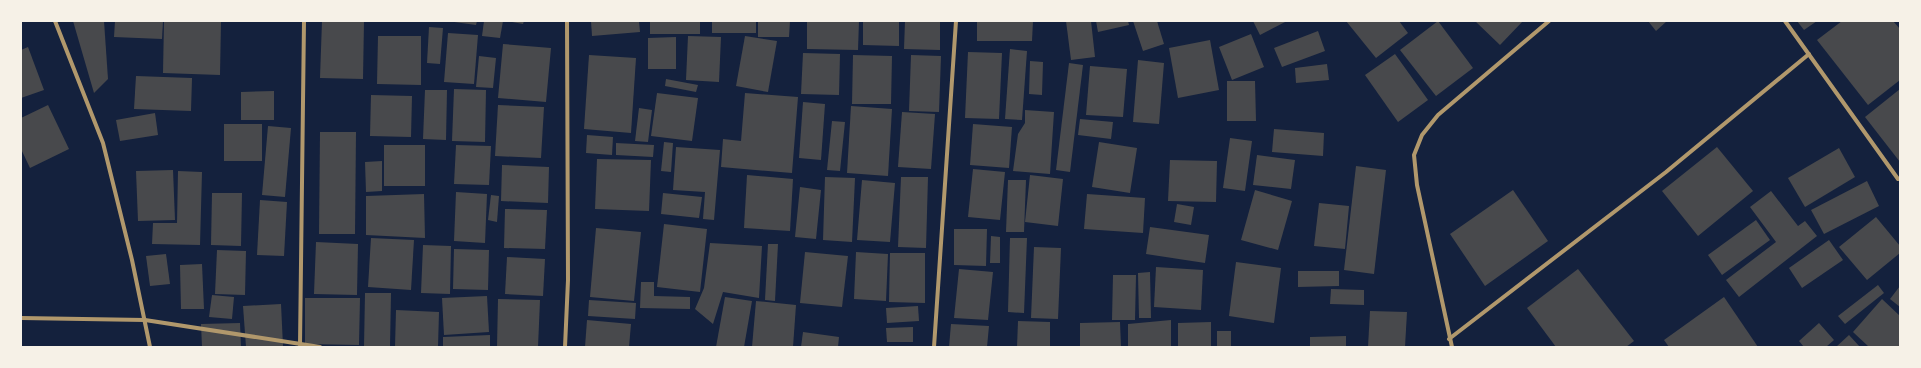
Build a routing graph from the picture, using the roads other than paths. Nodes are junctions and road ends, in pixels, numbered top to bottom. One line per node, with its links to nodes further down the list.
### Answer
1 (55, 21): 10 (street)
2 (304, 21): 12 (street)
3 (566, 21): 15 (street)
4 (956, 21): 16 (street)
5 (1549, 21): 11 (street)
6 (1785, 21): 7 (street)
7 (1810, 54): 8 (street); 11 (street)
8 (1898, 179)
9 (21, 318): 10 (street)
10 (145, 320): 12 (street); 13 (street)
11 (1449, 339): 17 (street)
12 (300, 345): 14 (street)
13 (150, 347)
14 (320, 347)
15 (565, 347)
16 (934, 347)
17 (1452, 347)

